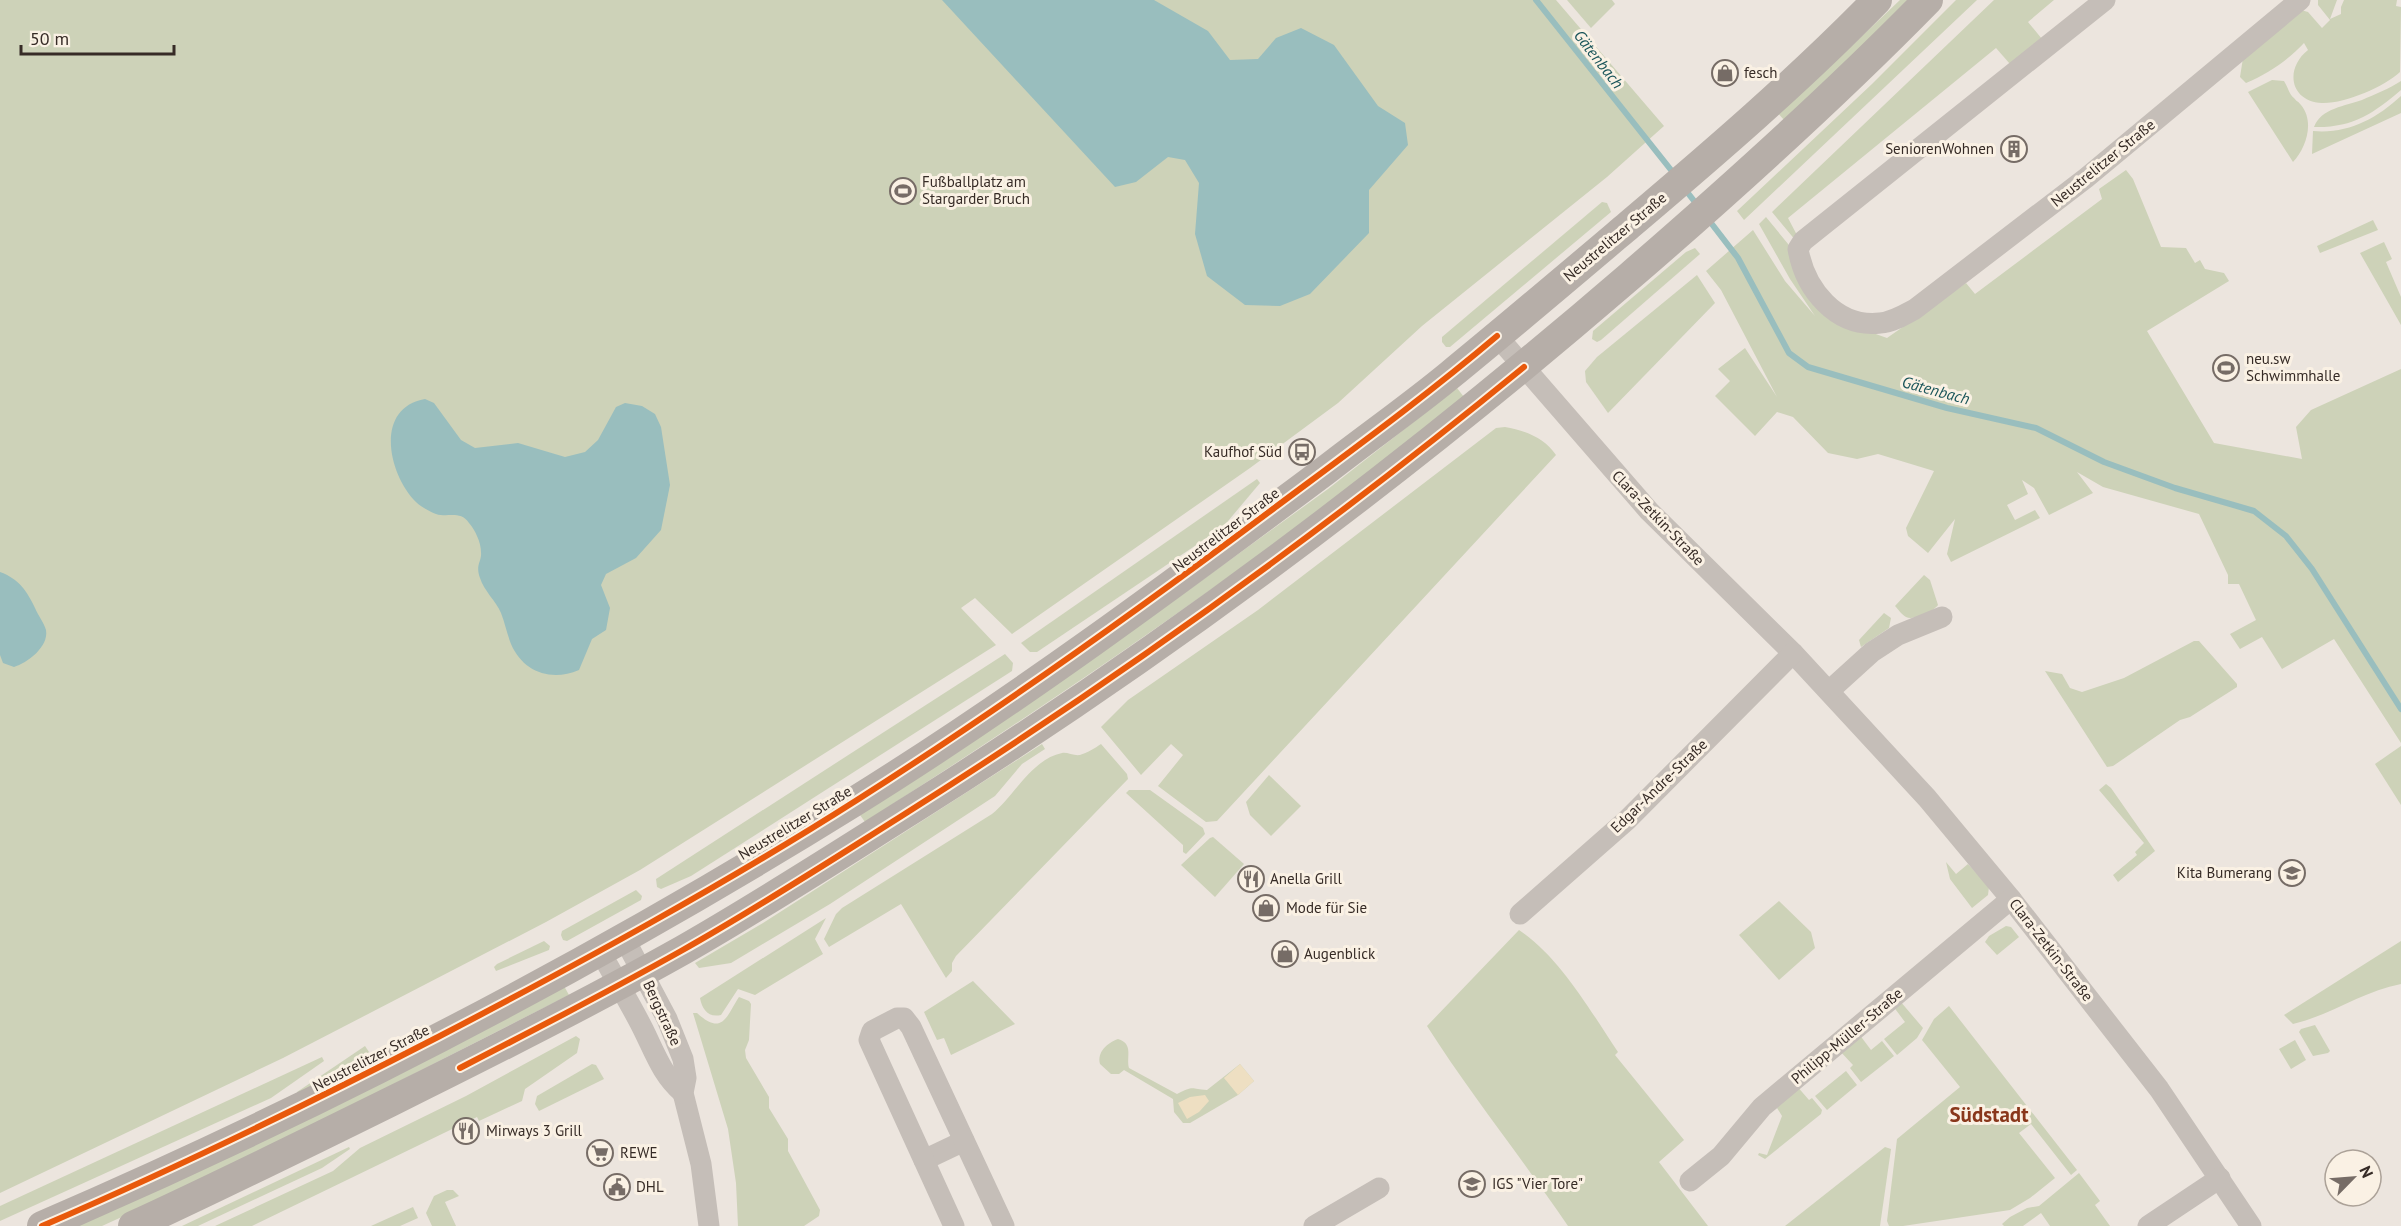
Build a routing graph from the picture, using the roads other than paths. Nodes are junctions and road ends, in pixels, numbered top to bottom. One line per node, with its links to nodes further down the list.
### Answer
1 (1877, 0): 5 (main road, Neustrelitzer Straße)
2 (1928, 0): 6 (main road)
3 (2105, 0): 4 (street, Neustrelitzer Straße)
4 (2300, 0)
5 (1497, 336): 6 (street, Clara-Zetkin-Straße); 12 (main road, Neustrelitzer Straße)
6 (1524, 367): 8 (street, Clara-Zetkin-Straße); 13 (main road)
7 (1942, 617): 9 (street)
8 (1793, 653): 9 (street, Clara-Zetkin-Straße); 11 (street, Edgar-Andre-Straße)
9 (1829, 691): 10 (street, Clara-Zetkin-Straße)
10 (2012, 899): 16 (street, Clara-Zetkin-Straße); 17 (street, Philipp-Müller-Straße)
11 (1520, 914)
12 (612, 945): 13 (street, Bergstraße); 19 (main road, Neustrelitzer Straße)
13 (631, 979): 20 (main road); 21 (street, Bergstraße)
14 (964, 1141): 15 (street); 15 (street); 23 (street)
15 (924, 1160): 22 (street)
16 (2220, 1178): 25 (street); 26 (street, Clara-Zetkin-Straße)
17 (1690, 1181)
18 (1379, 1188): 24 (street)
19 (42, 1226)
20 (133, 1226)
21 (709, 1226)
22 (954, 1226)
23 (1004, 1226)
24 (1314, 1226)
25 (2148, 1226)
26 (2251, 1226)

